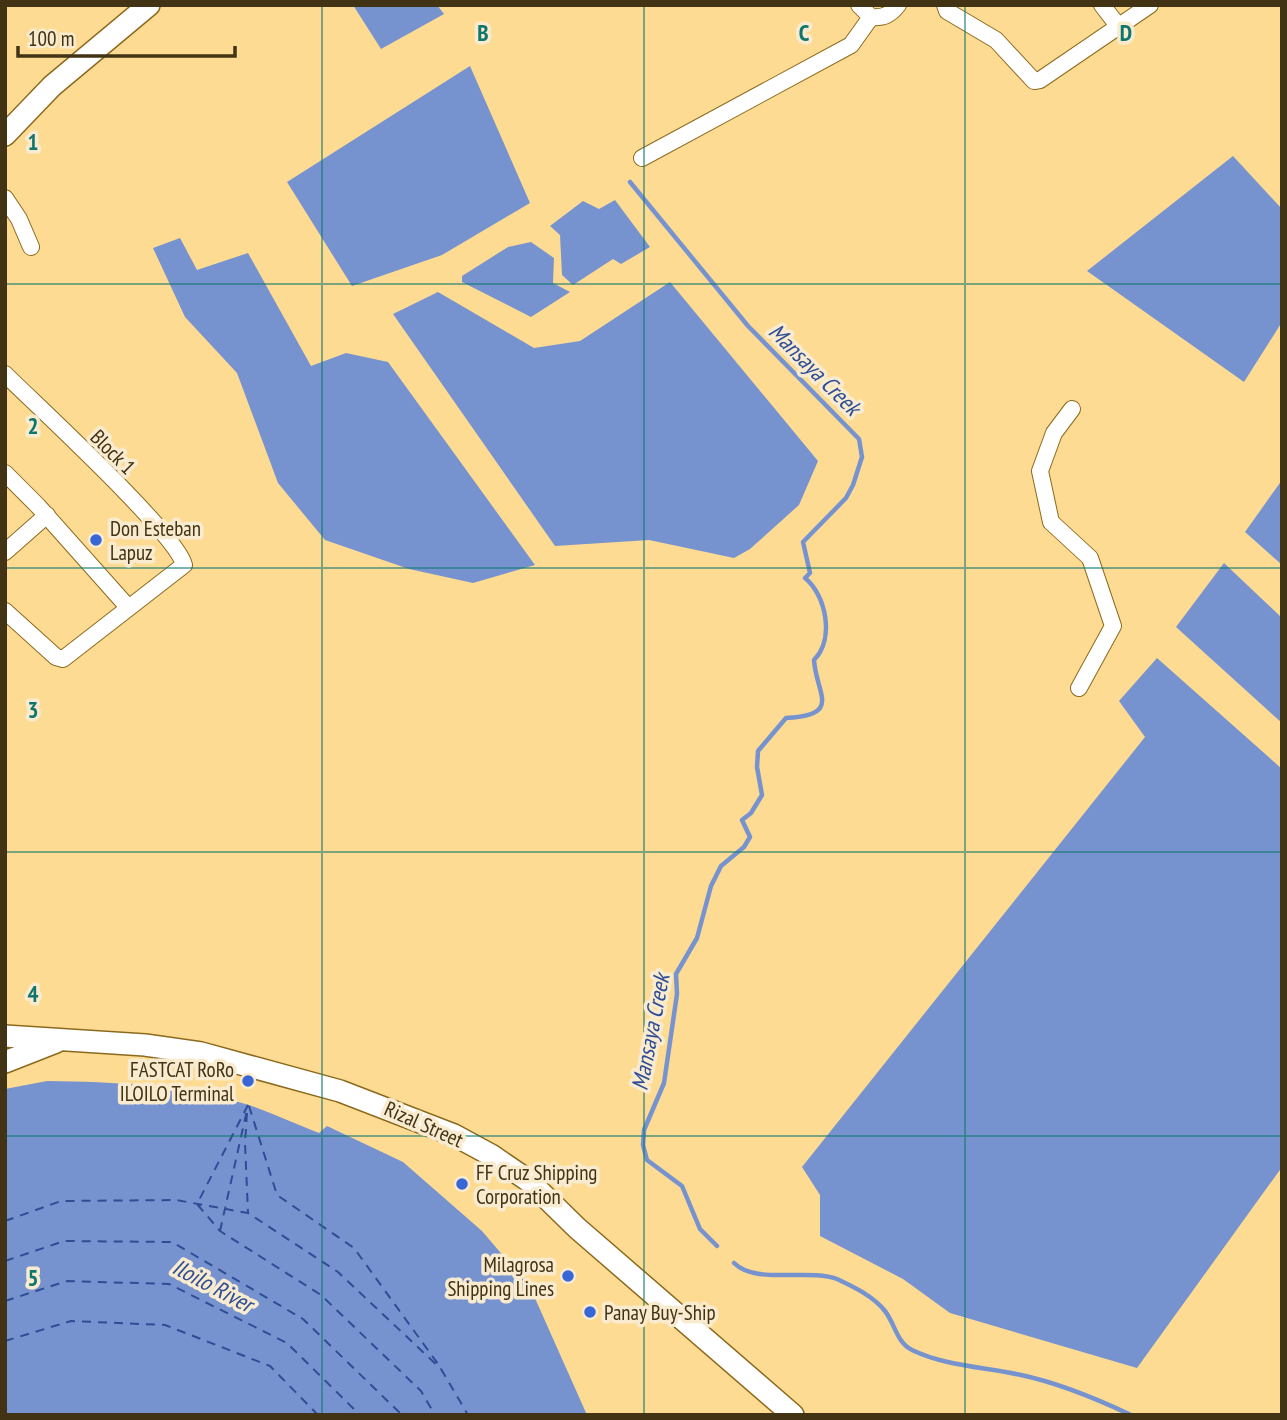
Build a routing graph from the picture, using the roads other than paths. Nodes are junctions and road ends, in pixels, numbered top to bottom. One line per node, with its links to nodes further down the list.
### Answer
1 (149, 5): 8 (main road)
2 (898, 5): 6 (street)
3 (945, 5): 7 (street)
4 (1102, 5): 7 (street)
5 (1150, 5): 7 (street)
6 (865, 11): 9 (street)
7 (1119, 27)
8 (5, 135)
9 (642, 158)
10 (5, 198): 11 (street)
11 (31, 247)
12 (5, 374): 17 (street, Block 1)
13 (1072, 409): 19 (street)
14 (5, 473): 15 (street)
15 (47, 515): 16 (street); 17 (street)
16 (5, 552)
17 (127, 606): 18 (street)
18 (5, 611)
19 (1079, 688)
20 (5, 1036): 21 (main road, Rizal Street)
21 (65, 1039): 22 (main road); 23 (main road, Rizal Street)
22 (5, 1062)
23 (793, 1415)

